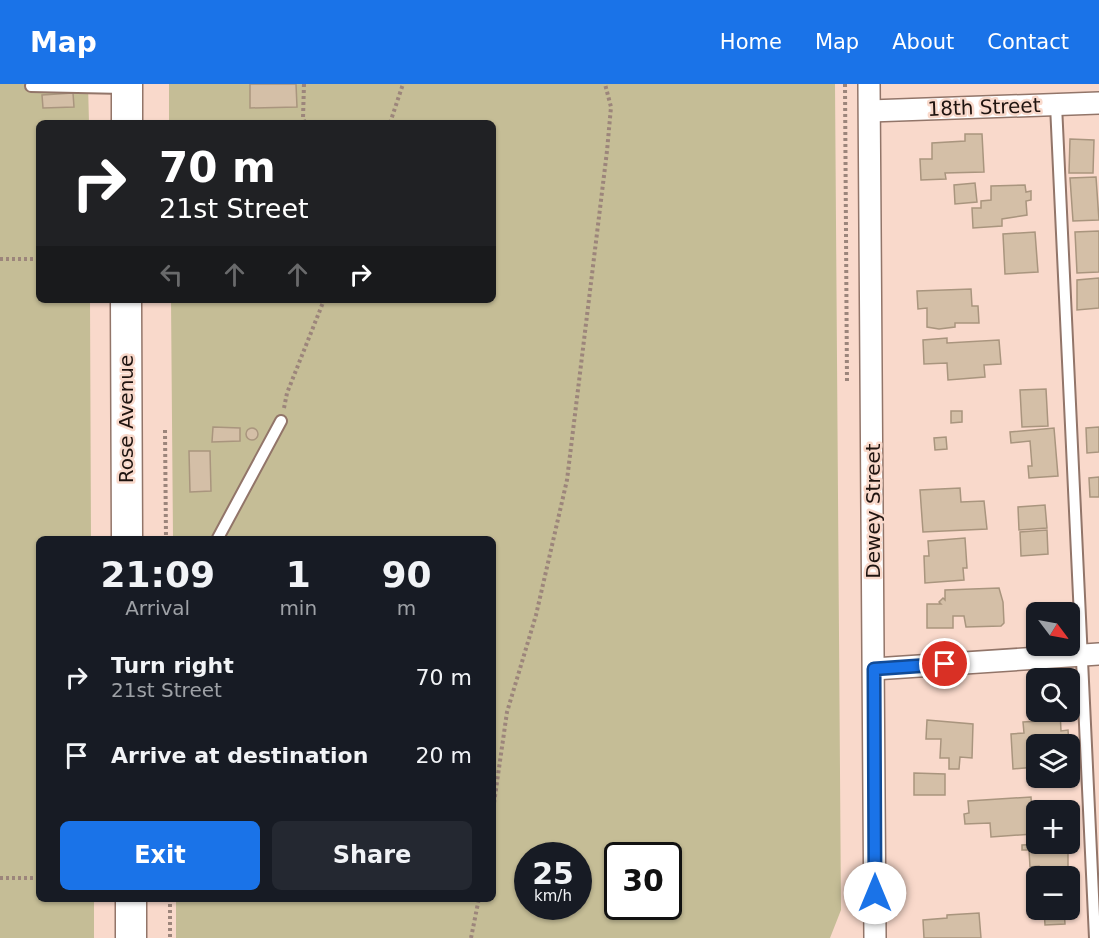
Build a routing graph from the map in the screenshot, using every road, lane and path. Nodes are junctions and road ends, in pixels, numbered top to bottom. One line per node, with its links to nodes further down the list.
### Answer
1 (304, 84): 11 (path)
2 (403, 84): 12 (path)
3 (606, 84): 24 (path)
4 (869, 84): 9 (street, Dewey Street)
5 (31, 86): 6 (lane)
6 (127, 86): 10 (street)
7 (1099, 102): 8 (street, 18th Street)
8 (1056, 105): 9 (street, 18th Street); 22 (lane)
9 (870, 111): 23 (street, Dewey Street)
10 (127, 120)
11 (304, 120)
12 (391, 120)
13 (0, 259): 14 (path)
14 (36, 259)
15 (126, 303): 19 (street, Rose Avenue)
16 (323, 303): 17 (path)
17 (281, 421): 21 (lane)
18 (165, 430): 20 (path)
19 (127, 536)
20 (166, 536)
21 (220, 536)
22 (1091, 655): 23 (street); 34 (lane)
23 (874, 669): 33 (street, Dewey Street)
24 (496, 789)
25 (0, 878): 26 (path)
26 (36, 878)
27 (131, 902): 30 (street)
28 (170, 902): 31 (path)
29 (478, 902): 32 (path)
30 (131, 938)
31 (170, 938)
32 (471, 938)
33 (875, 938)
34 (1095, 938)

